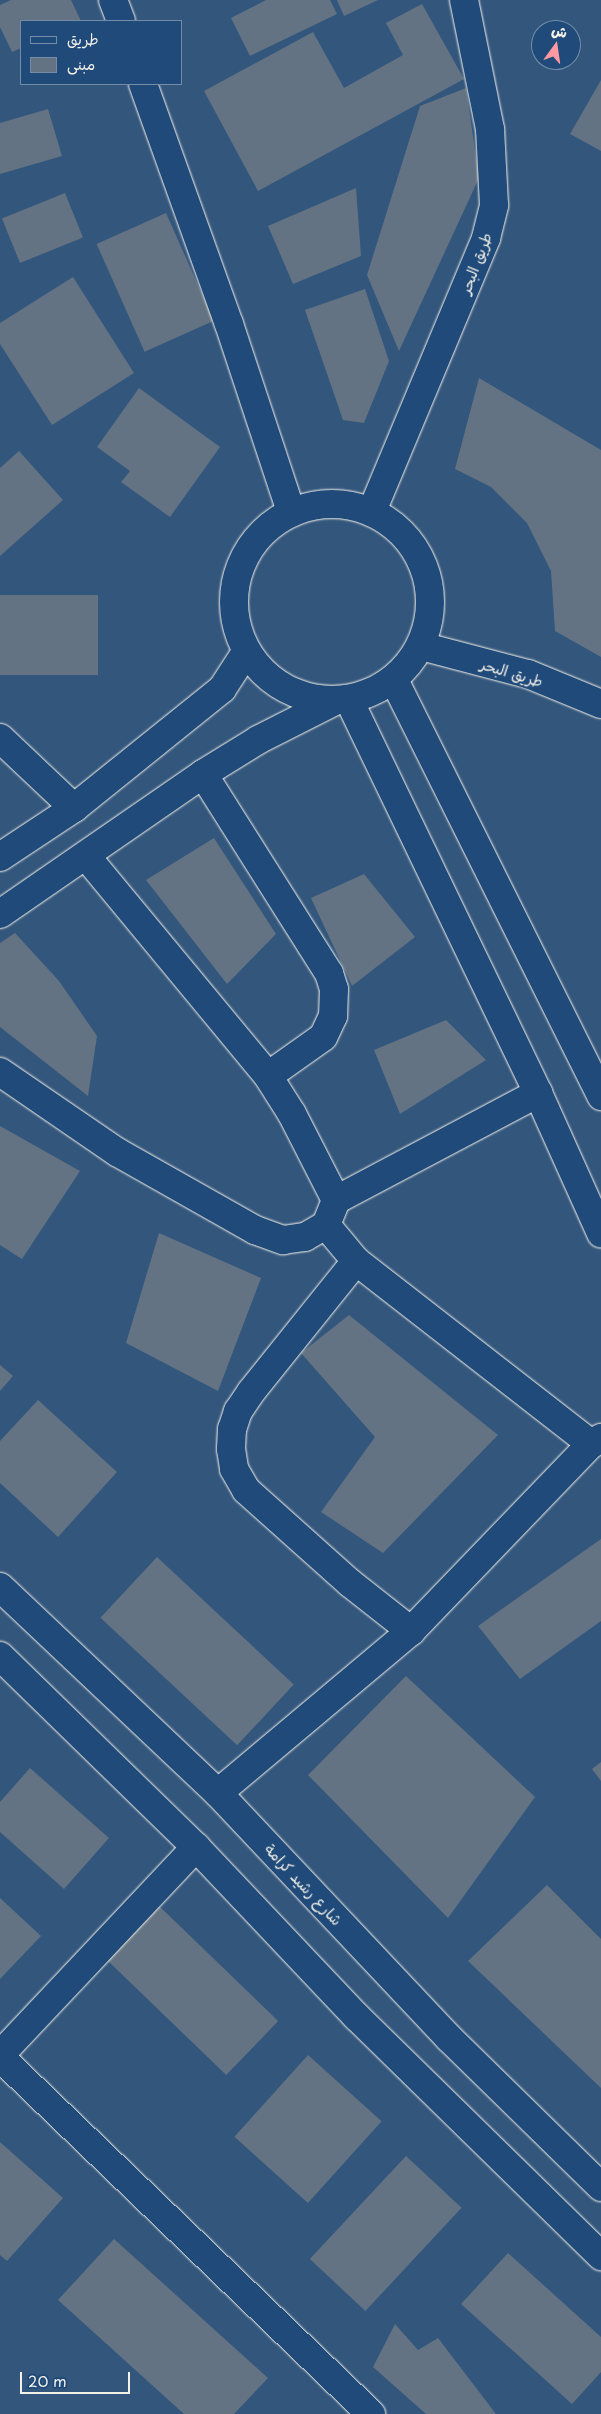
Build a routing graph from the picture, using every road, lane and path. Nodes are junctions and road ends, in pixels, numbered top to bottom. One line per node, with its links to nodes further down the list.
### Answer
1 (113, 0): 3 (main road)
2 (464, 0): 5 (main road, طريق البحر)
3 (121, 20)
4 (143, 85): 6 (main road)
5 (372, 511): 6 (main road); 7 (main road)
6 (291, 512): 8 (main road)
7 (421, 646): 9 (main road); 11 (main road, طريق البحر)
8 (246, 652): 10 (main road); 14 (main road)
9 (394, 680): 10 (main road); 21 (main road)
10 (342, 700): 13 (main road); 20 (main road)
11 (601, 704)
12 (0, 738): 14 (main road)
13 (203, 774): 15 (main road); 19 (main road)
14 (74, 808): 16 (main road)
15 (86, 856): 17 (main road); 19 (main road)
16 (0, 857)
17 (0, 914)
18 (0, 1072): 23 (main road)
19 (268, 1076): 22 (main road)
20 (538, 1093): 22 (main road); 24 (main road)
21 (601, 1096)
22 (336, 1200): 23 (main road)
23 (326, 1225): 25 (main road)
24 (601, 1233)
25 (356, 1261): 26 (main road); 28 (main road)
26 (596, 1441): 28 (main road)
27 (0, 1587): 30 (main road, شارع رشيد كرامة)
28 (411, 1631): 30 (main road)
29 (0, 1656): 31 (main road)
30 (218, 1793): 33 (main road, شارع رشيد كرامة)
31 (196, 1847): 32 (main road); 34 (main road)
32 (0, 2056): 35 (main road)
33 (601, 2187)
34 (601, 2256)
35 (371, 2414)

